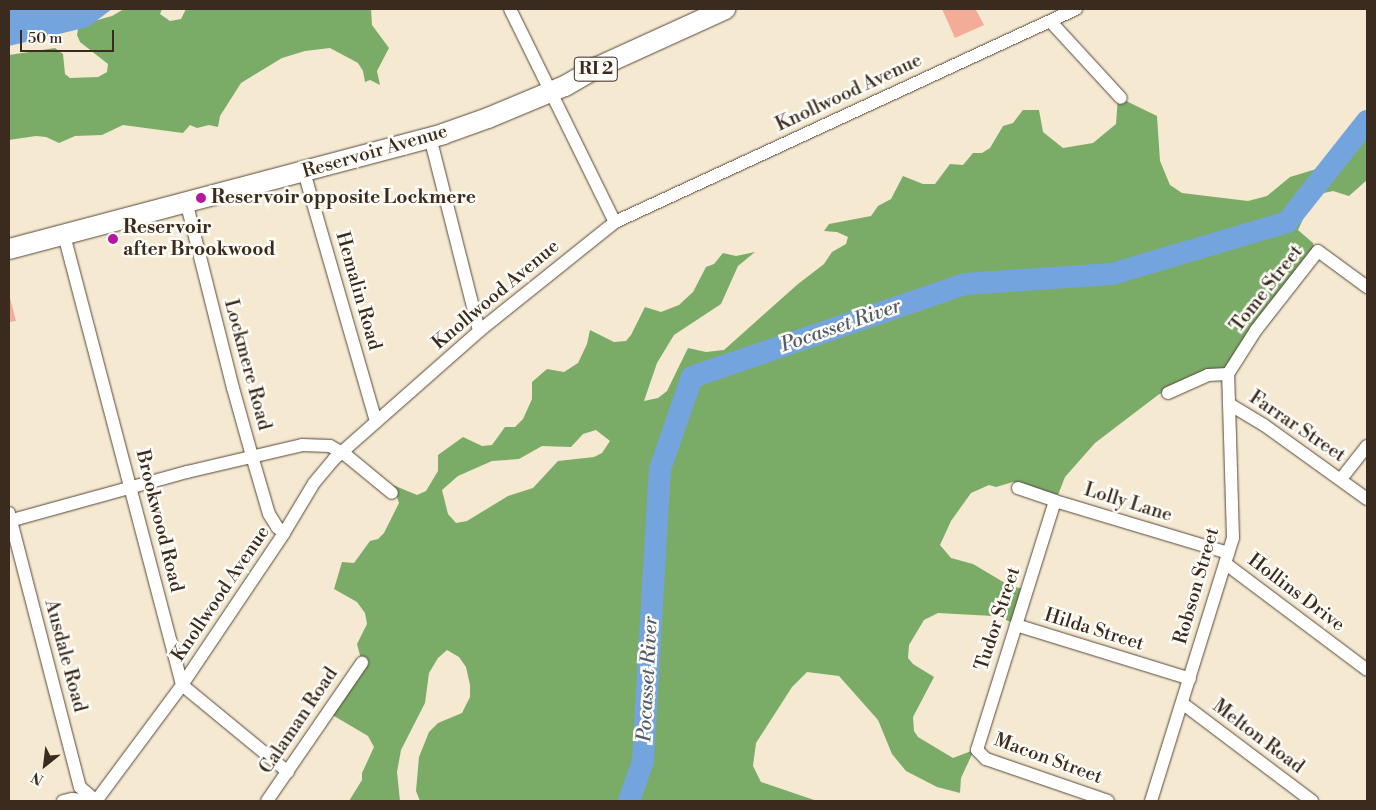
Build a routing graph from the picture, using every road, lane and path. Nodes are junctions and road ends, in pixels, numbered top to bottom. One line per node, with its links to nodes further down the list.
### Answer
1 (510, 9): 5 (street)
2 (724, 9): 5 (main road, Reservoir Avenue / RI 2)
3 (1076, 9): 4 (street, Knollwood Avenue)
4 (1051, 22): 6 (street); 10 (street, Knollwood Avenue)
5 (549, 92): 7 (main road, Reservoir Avenue / RI 2); 10 (street)
6 (1121, 98)
7 (430, 137): 8 (main road, Reservoir Avenue / RI 2); 14 (street)
8 (304, 172): 9 (main road, Reservoir Avenue / RI 2); 18 (street, Hemalin Road)
9 (186, 202): 11 (main road, Reservoir Avenue / RI 2); 21 (street, Lockmere Road)
10 (615, 222): 14 (street, Knollwood Avenue)
11 (64, 235): 12 (main road, Reservoir Avenue / RI 2); 23 (street, Brookwood Road)
12 (9, 249)
13 (1367, 286): 15 (street, Tome Street)
14 (479, 331): 18 (street, Knollwood Avenue)
15 (1228, 374): 16 (street); 17 (street, Robson Street)
16 (1168, 393)
17 (1229, 404): 22 (street, Farrar Street); 30 (street, Robson Street)
18 (376, 421): 20 (street, Knollwood Avenue)
19 (1367, 446): 22 (street)
20 (343, 454): 21 (street); 25 (street); 29 (street, Knollwood Avenue)
21 (252, 456): 23 (street); 29 (street, Lockmere Road)
22 (1341, 480): 26 (street, Farrar Street)
23 (132, 488): 28 (street); 35 (street, Brookwood Road)
24 (1018, 488): 27 (street, Lolly Lane)
25 (392, 493)
26 (1367, 499)
27 (1055, 501): 30 (street, Lolly Lane); 31 (street, Tudor Street)
28 (9, 518): 40 (street, Ausdale Road)
29 (284, 533): 35 (street, Knollwood Avenue)
30 (1227, 558): 33 (street, Hollins Drive); 34 (street, Robson Street)
31 (1016, 625): 34 (street, Hilda Street); 37 (street, Tudor Street)
32 (362, 662): 38 (street, Calaman Road)
33 (1367, 670)
34 (1190, 679): 36 (street, Robson Street)
35 (182, 685): 38 (street); 40 (street, Knollwood Avenue)
36 (1182, 703): 43 (street, Robson Street); 44 (street, Melton Road)
37 (977, 750): 42 (street, Macon Street)
38 (288, 772): 41 (street, Calaman Road)
39 (63, 801): 40 (street)
40 (96, 801)
41 (267, 801)
42 (1108, 801)
43 (1151, 801)
44 (1312, 801)

